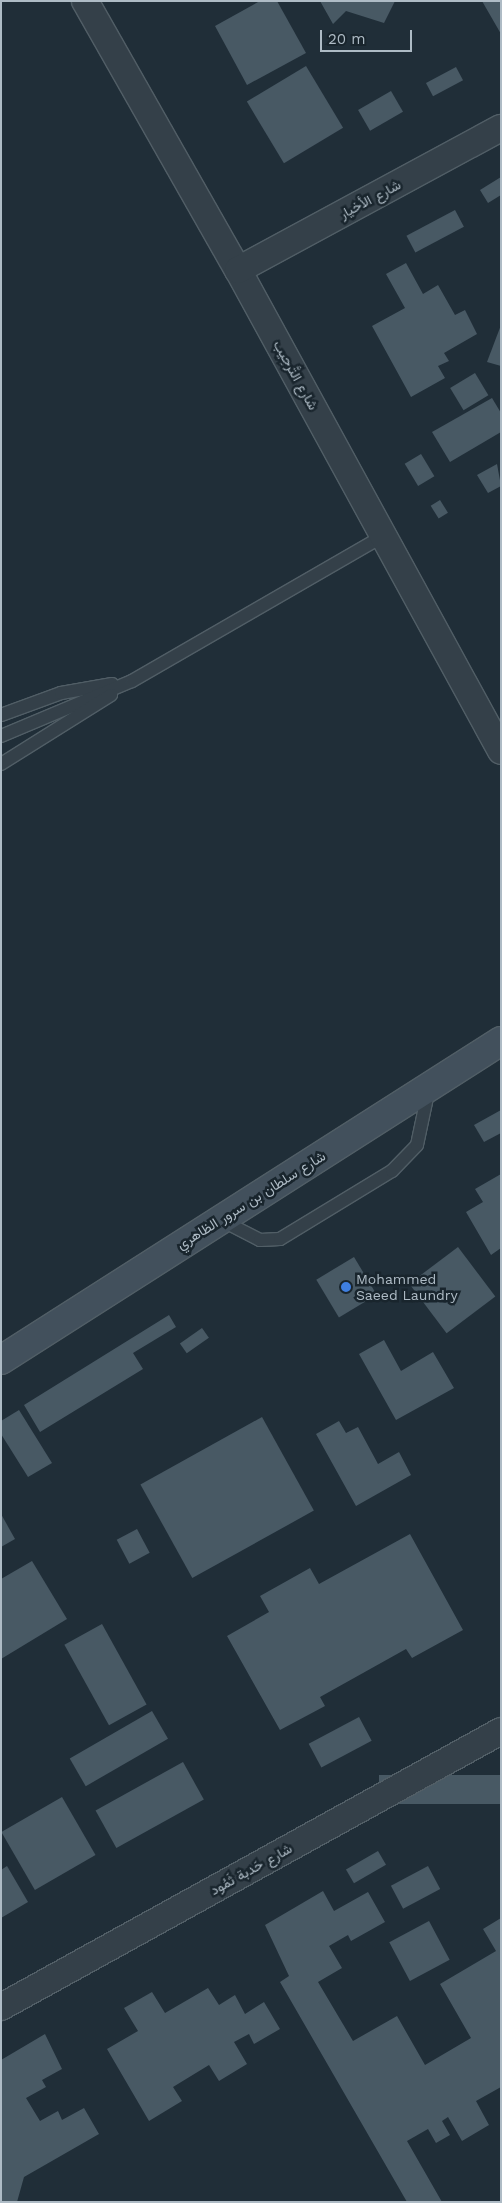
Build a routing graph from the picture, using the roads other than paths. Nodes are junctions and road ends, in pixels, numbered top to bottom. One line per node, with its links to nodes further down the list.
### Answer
1 (85, 1): 3 (street, شارع التَّرحِيب)
2 (501, 128): 3 (street, شارع الأخيار)
3 (238, 270): 4 (street, شارع التَّرحِيب)
4 (383, 536): 5 (lane); 8 (street, شارع التَّرحِيب)
5 (132, 680): 6 (lane); 7 (lane); 9 (lane)
6 (1, 715)
7 (1, 736)
8 (501, 751)
9 (1, 764)
10 (501, 1041): 11 (street, شارع سلطان بن سرور الظاهري)
11 (429, 1087): 12 (street, شارع سلطان بن سرور الظاهري); 12 (lane)
12 (222, 1220): 13 (street, شارع سلطان بن سرور الظاهري)
13 (1, 1360)
14 (501, 1730): 15 (street, شارع حَدبة ثَمُود)
15 (1, 2007)

